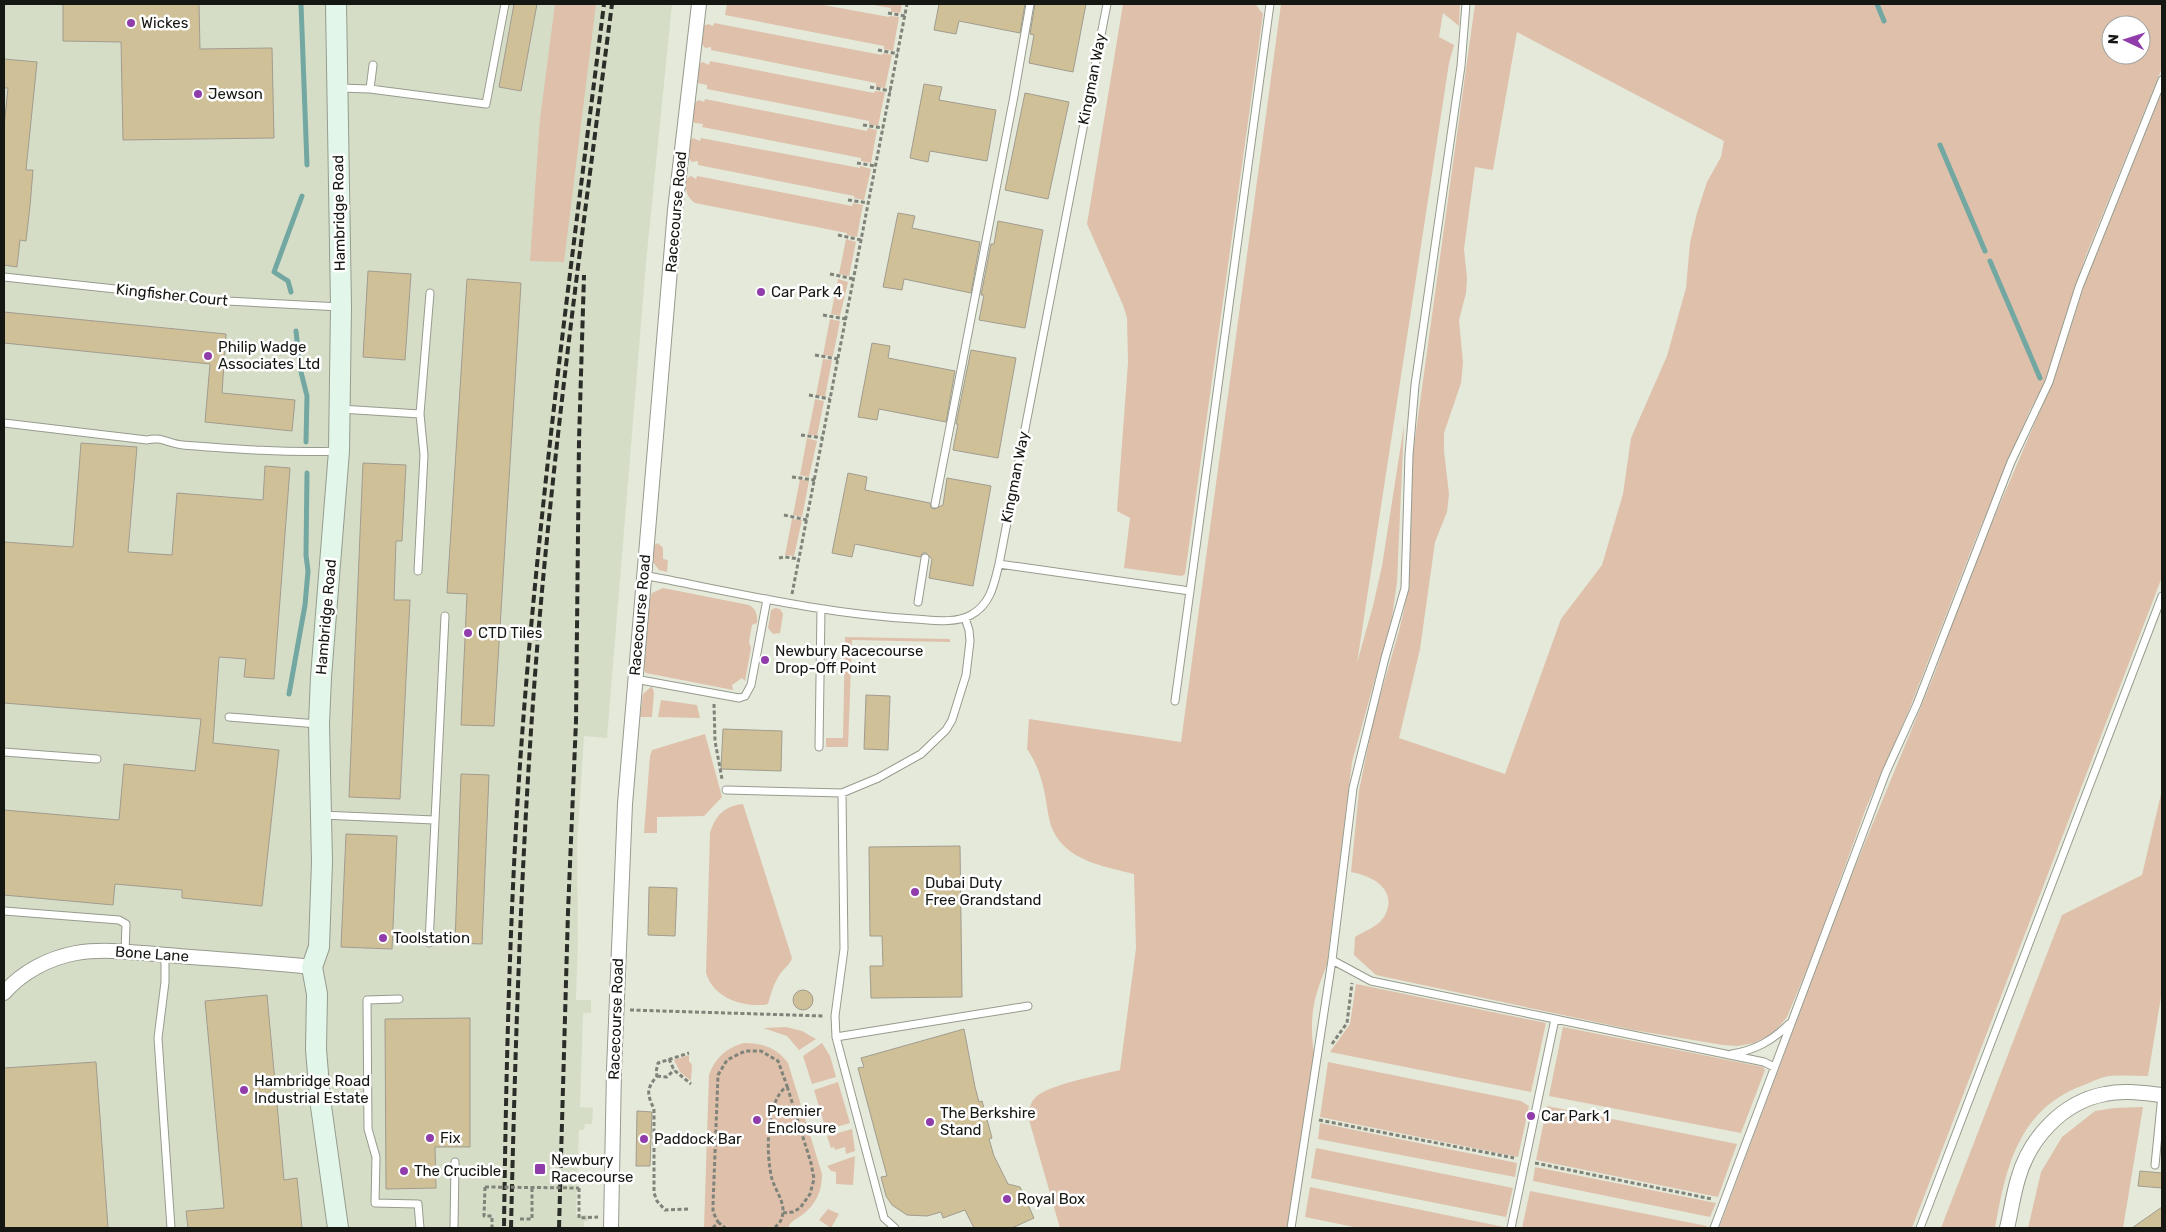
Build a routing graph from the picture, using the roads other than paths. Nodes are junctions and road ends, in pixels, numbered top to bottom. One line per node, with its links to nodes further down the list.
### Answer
1 (336, 4): 10 (main road, Hambridge Road)
2 (505, 4): 11 (lane)
3 (699, 4): 23 (street, Racecourse Road)
4 (1030, 4): 19 (lane)
5 (1107, 4): 21 (lane, Kingman Way)
6 (1270, 4): 24 (lane)
7 (1466, 4): 46 (lane)
8 (373, 65): 11 (lane)
9 (2162, 80): 52 (lane)
10 (337, 88): 11 (lane); 14 (main road, Hambridge Road)
11 (370, 89)
12 (4, 277): 14 (lane, Kingfisher Court)
13 (430, 293): 16 (lane)
14 (341, 307): 15 (main road, Hambridge Road)
15 (340, 409): 16 (lane); 18 (main road, Hambridge Road)
16 (420, 414): 22 (lane)
17 (4, 423): 18 (lane)
18 (339, 451): 34 (main road, Hambridge Road)
19 (935, 504)
20 (924, 558): 27 (lane)
21 (999, 564): 24 (lane); 30 (lane, Kingman Way)
22 (418, 571)
23 (643, 575): 26 (lane); 31 (street, Racecourse Road)
24 (1190, 590): 32 (lane)
25 (2162, 596): 68 (lane)
26 (767, 599): 28 (lane); 31 (lane)
27 (918, 602)
28 (821, 608): 30 (lane); 35 (lane)
29 (445, 616): 41 (lane)
30 (965, 618): 39 (lane)
31 (634, 679): 63 (street, Racecourse Road)
32 (1175, 702)
33 (229, 717): 34 (lane)
34 (319, 724): 40 (main road, Hambridge Road)
35 (819, 747)
36 (4, 752): 37 (lane)
37 (97, 759)
38 (726, 790): 39 (lane)
39 (842, 793): 53 (lane)
40 (322, 815): 41 (lane); 47 (main road, Hambridge Road)
41 (434, 820): 43 (lane)
42 (4, 912): 44 (lane)
43 (429, 942)
44 (125, 952): 45 (street, Bone Lane); 48 (street, Bone Lane)
45 (165, 955): 47 (street, Bone Lane); 59 (lane)
46 (1332, 960): 51 (lane); 65 (lane)
47 (312, 967): 60 (main road, Hambridge Road)
48 (4, 991)
49 (399, 999): 61 (lane)
50 (1028, 1006): 53 (lane)
51 (1555, 1019): 54 (lane); 66 (lane)
52 (1791, 1022): 54 (lane); 55 (lane)
53 (836, 1037): 64 (lane)
54 (1727, 1055): 55 (lane)
55 (1774, 1067): 67 (lane)
56 (2162, 1095): 58 (lane); 69 (street)
57 (455, 1162): 62 (lane)
58 (2155, 1165)
59 (171, 1228)
60 (338, 1228)
61 (420, 1228)
62 (454, 1228)
63 (611, 1228)
64 (895, 1228)
65 (1291, 1228)
66 (1511, 1228)
67 (1714, 1228)
68 (1920, 1228)
69 (2007, 1228)

